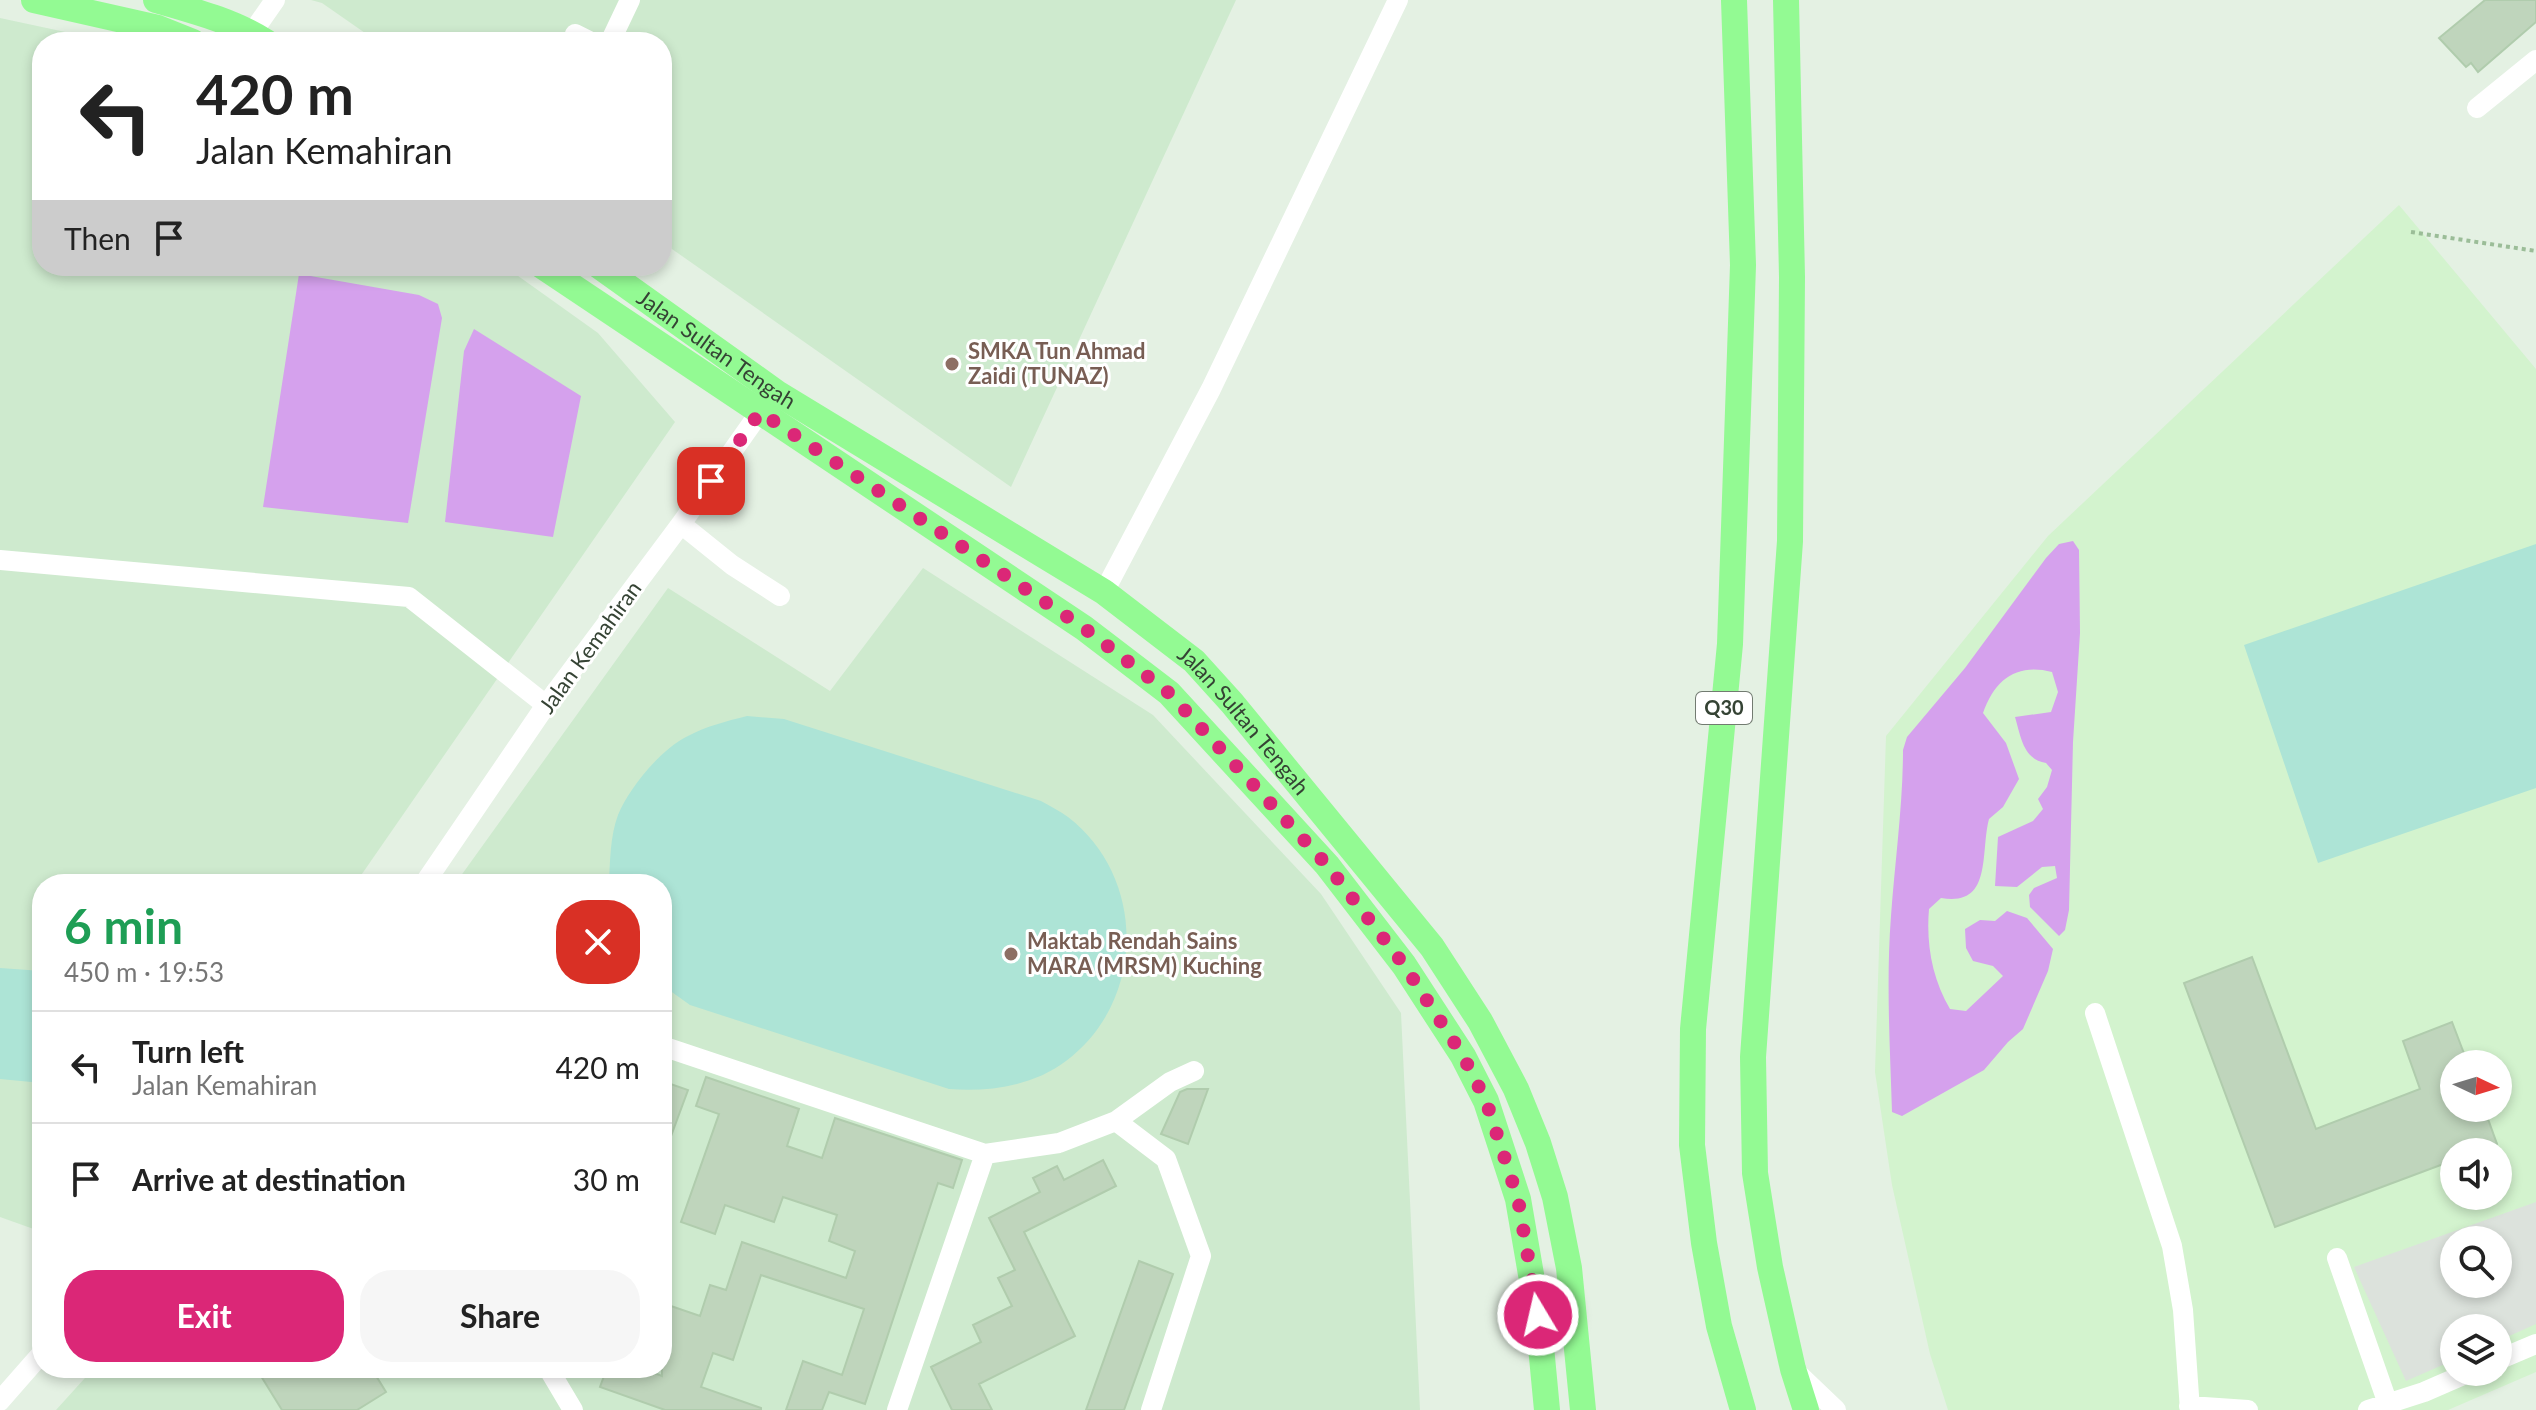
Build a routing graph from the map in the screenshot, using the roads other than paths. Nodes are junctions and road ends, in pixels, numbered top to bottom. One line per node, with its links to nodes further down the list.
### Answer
1 (34, 0): 8 (main road)
2 (156, 0): 9 (main road)
3 (275, 0): 10 (street)
4 (630, 0): 11 (street)
5 (1398, 0): 19 (street)
6 (1734, 0): 43 (main road, Q30)
7 (1786, 0): 32 (main road, Q30)
8 (168, 32)
9 (246, 32)
10 (262, 32)
11 (615, 32)
12 (2536, 60): 13 (street)
13 (2477, 108)
14 (557, 276): 16 (main road, Jalan Sultan Tengah)
15 (613, 276): 19 (main road, Jalan Sultan Tengah)
16 (760, 412): 17 (street, Jalan Kemahiran); 41 (main road, Jalan Sultan Tengah)
17 (681, 524): 20 (street); 21 (street, Jalan Kemahiran)
18 (0, 560): 21 (street)
19 (1104, 592): 42 (main road, Jalan Sultan Tengah)
20 (780, 596)
21 (546, 705): 22 (street, Jalan Kemahiran)
22 (431, 874)
23 (2095, 1013): 37 (street)
24 (672, 1049): 27 (street)
25 (1194, 1071): 26 (street)
26 (1116, 1121): 27 (street); 40 (street)
27 (985, 1154): 39 (street)
28 (2337, 1258): 36 (street)
29 (2536, 1344): 30 (street)
30 (2512, 1354)
31 (32, 1364): 35 (street)
32 (1793, 1369): 44 (main road, Q30); 45 (street)
33 (554, 1378): 38 (street)
34 (2440, 1383): 36 (street)
35 (0, 1401)
36 (2378, 1407)
37 (2189, 1408): 46 (street)
38 (573, 1410)
39 (897, 1410)
40 (1151, 1410)
41 (1547, 1410)
42 (1583, 1410)
43 (1743, 1410)
44 (1806, 1410)
45 (1836, 1410)
46 (2248, 1410)

